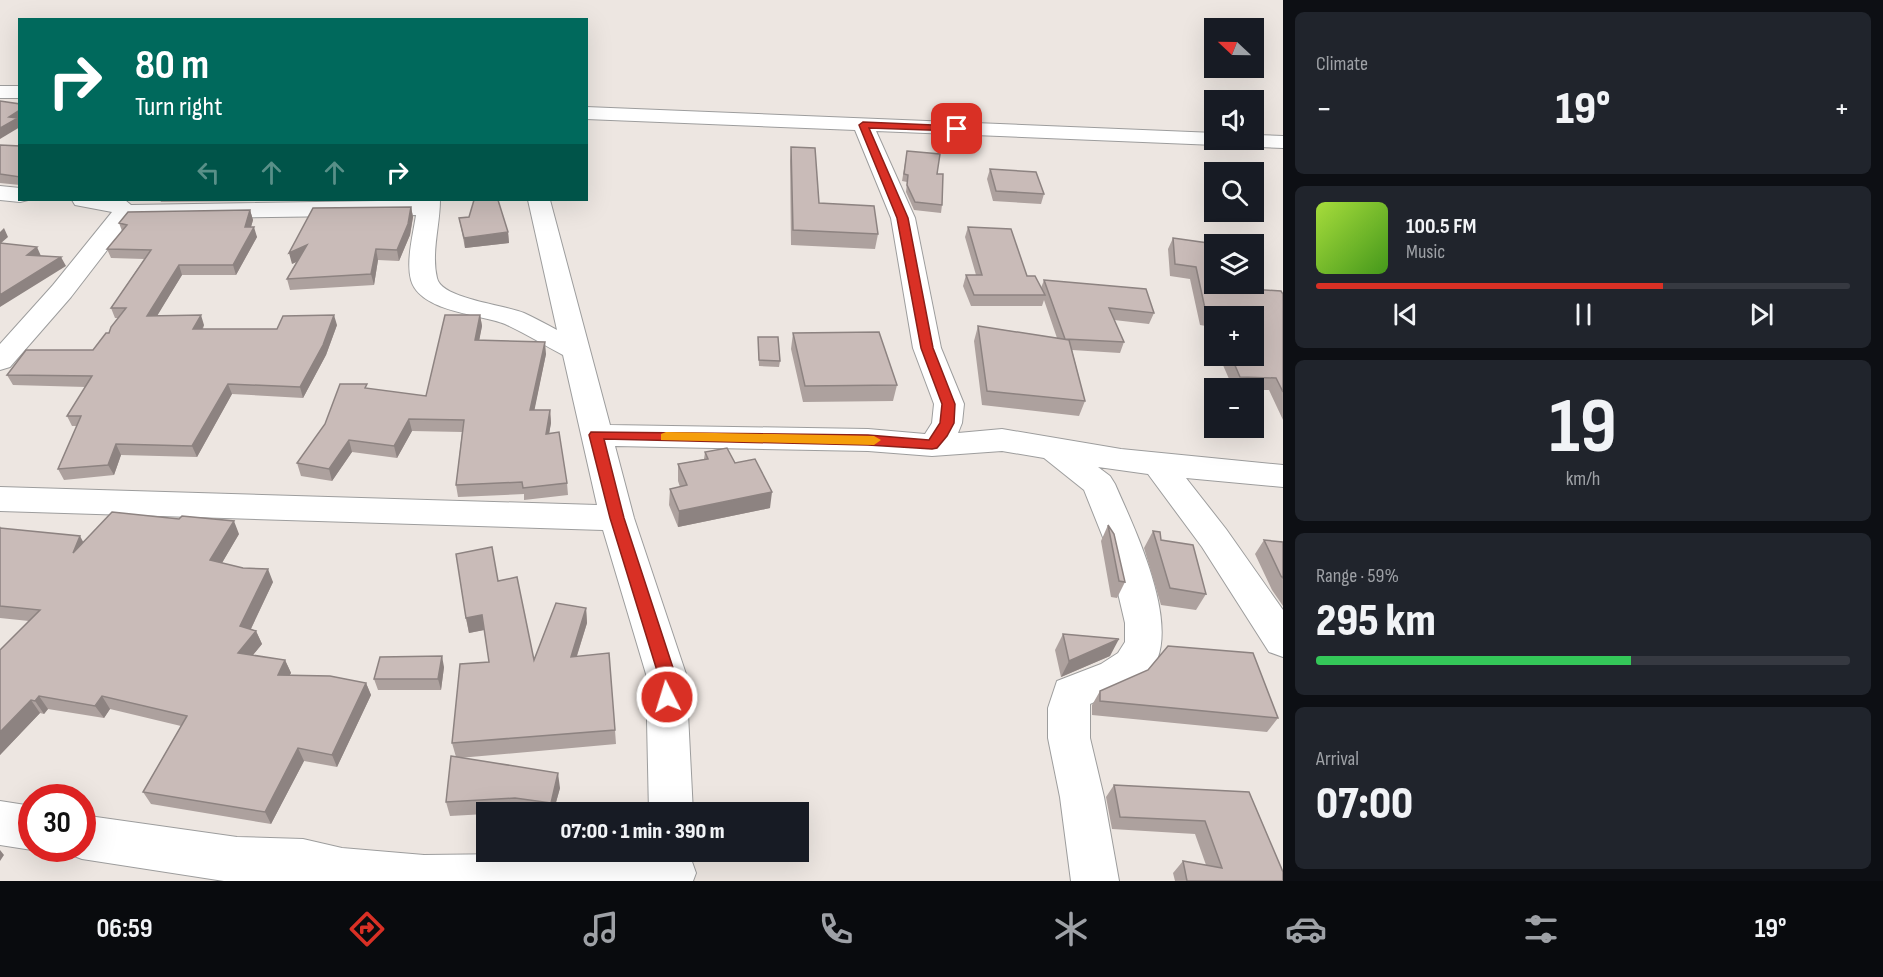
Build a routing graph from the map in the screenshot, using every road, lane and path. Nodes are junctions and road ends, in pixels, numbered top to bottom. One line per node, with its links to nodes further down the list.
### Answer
1 (0, 92): 2 (street)
2 (18, 92)
3 (588, 113): 4 (street)
4 (863, 125): 5 (street); 16 (street)
5 (1204, 139)
6 (1264, 141): 7 (street)
7 (1283, 142)
8 (0, 193): 9 (street)
9 (18, 195)
10 (90, 201): 13 (street)
11 (539, 201): 14 (street)
12 (428, 204): 13 (street); 14 (street)
13 (124, 212): 15 (street)
14 (574, 350): 17 (street)
15 (0, 361)
16 (949, 404): 18 (street); 19 (street)
17 (596, 435): 19 (street); 24 (street)
18 (1002, 440): 19 (street); 21 (street)
19 (932, 445)
20 (1158, 464): 21 (street); 22 (street); 25 (street)
21 (1110, 472): 31 (street)
22 (1283, 476)
23 (0, 499): 24 (street)
24 (617, 518): 26 (street)
25 (1283, 641)
26 (671, 802)
27 (0, 823): 28 (street)
28 (18, 826)
29 (96, 839): 30 (street)
30 (673, 869)
31 (1095, 881)

